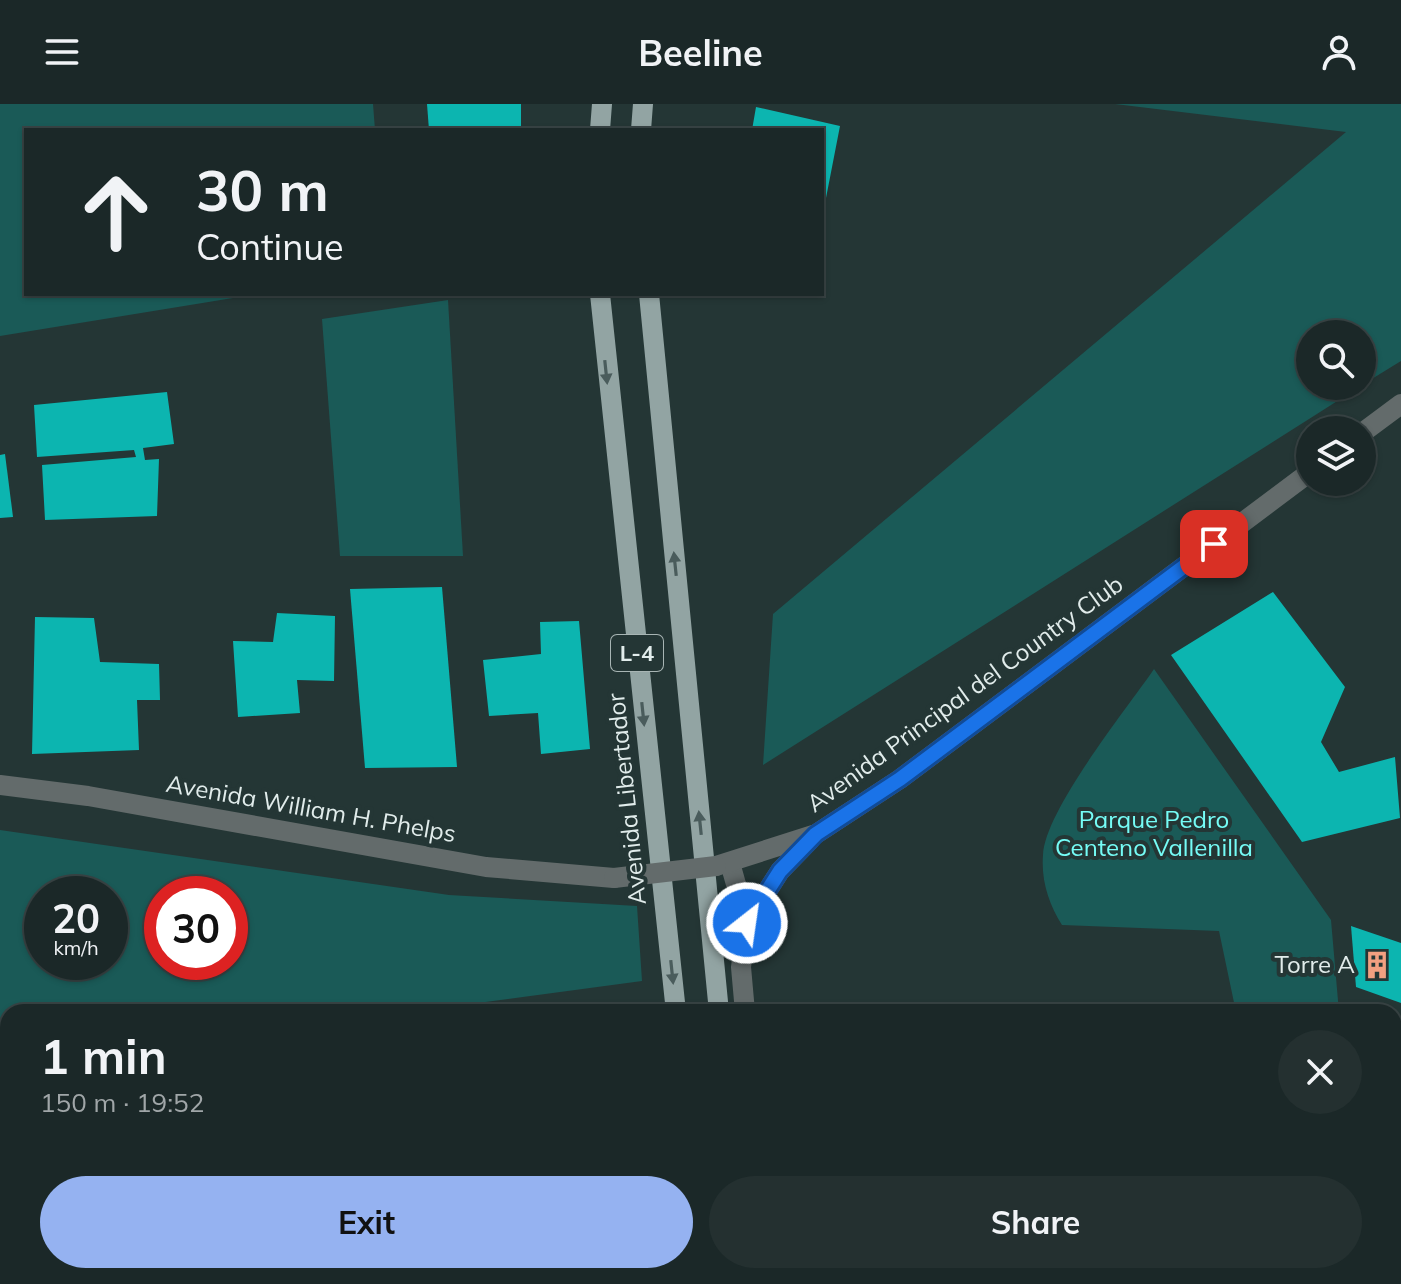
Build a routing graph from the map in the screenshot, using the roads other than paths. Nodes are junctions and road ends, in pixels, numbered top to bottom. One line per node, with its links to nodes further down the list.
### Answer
1 (602, 104): 3 (main road)
2 (643, 104): 4 (main road)
3 (600, 128)
4 (641, 128)
5 (600, 296): 15 (main road, Avenida Libertador / L-4, one-way to 15)
6 (649, 296): 16 (main road, L-4, one-way to 6)
7 (1401, 404): 8 (street)
8 (1376, 423)
9 (1296, 482): 11 (street, Avenida Principal del Country Club)
10 (0, 785): 13 (street, Avenida William H. Phelps)
11 (816, 834): 12 (street, Avenida Principal del Country Club); 14 (street)
12 (723, 864): 13 (street, Avenida Principal del Country Club, bridge); 14 (street)
13 (614, 878)
14 (747, 923): 17 (street)
15 (675, 1004)
16 (718, 1004)
17 (744, 1004)

